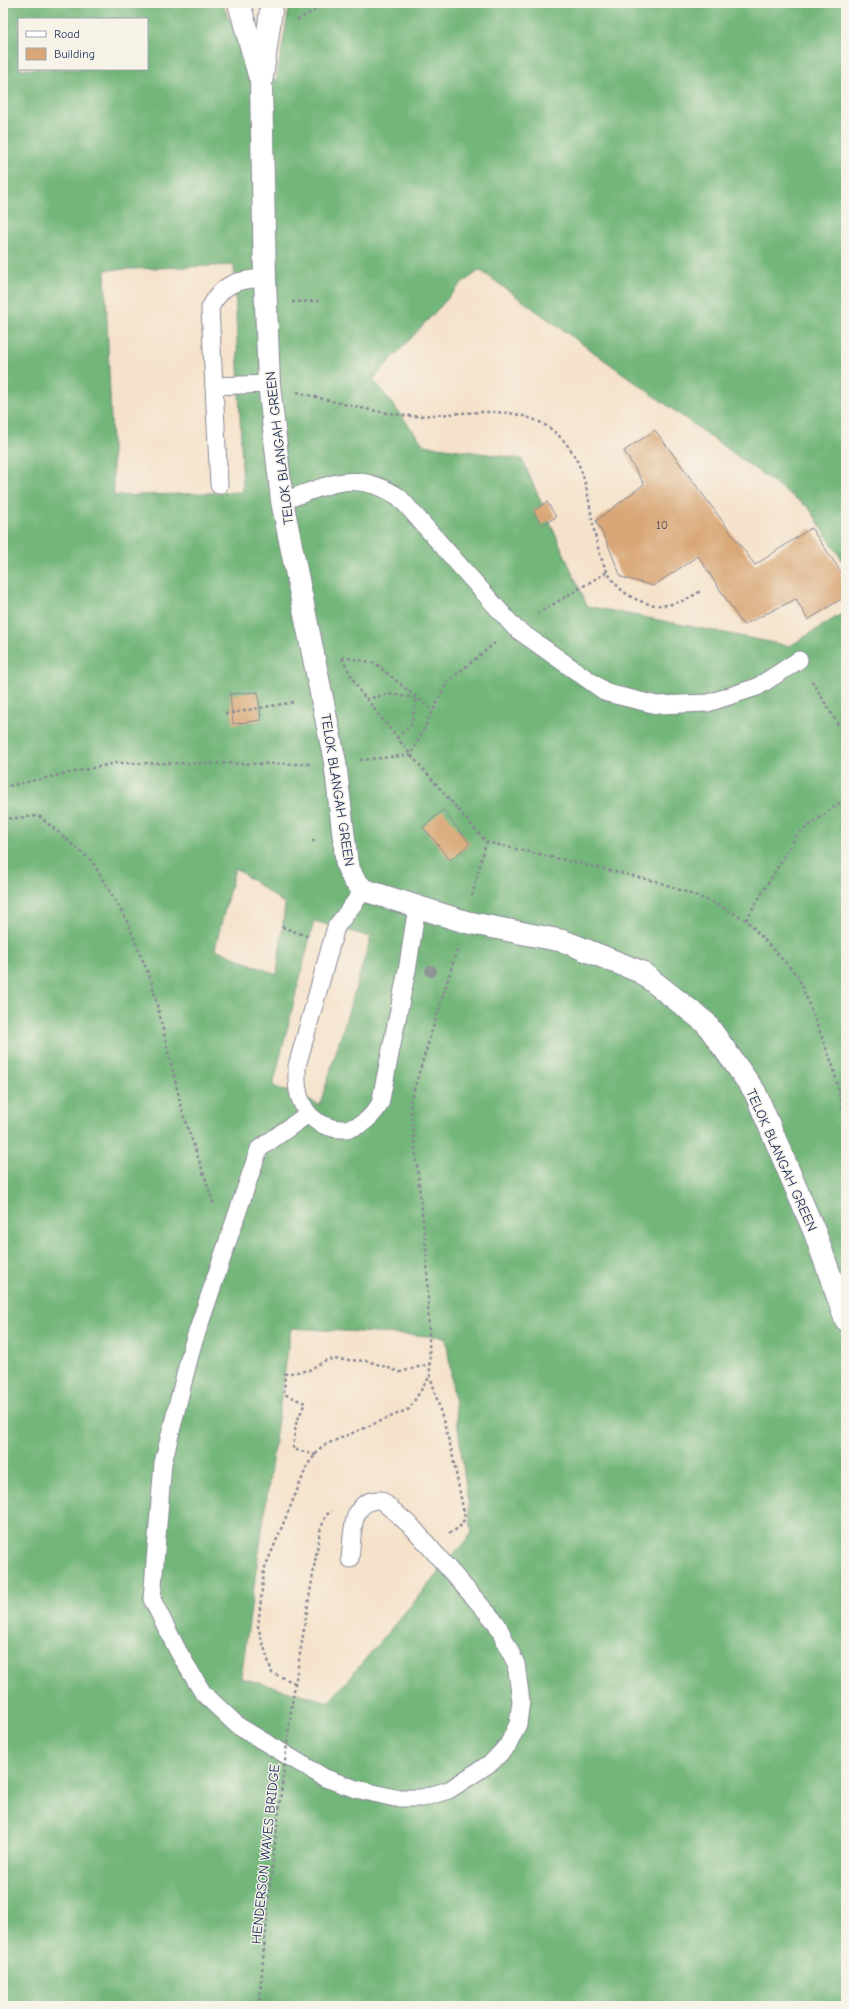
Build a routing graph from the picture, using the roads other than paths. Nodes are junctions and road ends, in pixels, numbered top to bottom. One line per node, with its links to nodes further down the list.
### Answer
1 (239, 3): 3 (street, TELOK BLANGAH GREEN)
2 (272, 3): 3 (street, TELOK BLANGAH GREEN)
3 (261, 84): 4 (street, TELOK BLANGAH GREEN)
4 (265, 278): 5 (street, TELOK BLANGAH GREEN); 6 (lane)
5 (270, 384): 6 (lane); 8 (street, TELOK BLANGAH GREEN)
6 (214, 386): 7 (lane)
7 (220, 485)
8 (282, 501): 9 (lane); 10 (street, TELOK BLANGAH GREEN)
9 (799, 660)
10 (364, 890): 11 (street, TELOK BLANGAH GREEN); 12 (lane)
11 (417, 906): 12 (lane); 13 (street, TELOK BLANGAH GREEN)
12 (308, 1114): 14 (lane)
13 (846, 1320)
14 (350, 1559)

